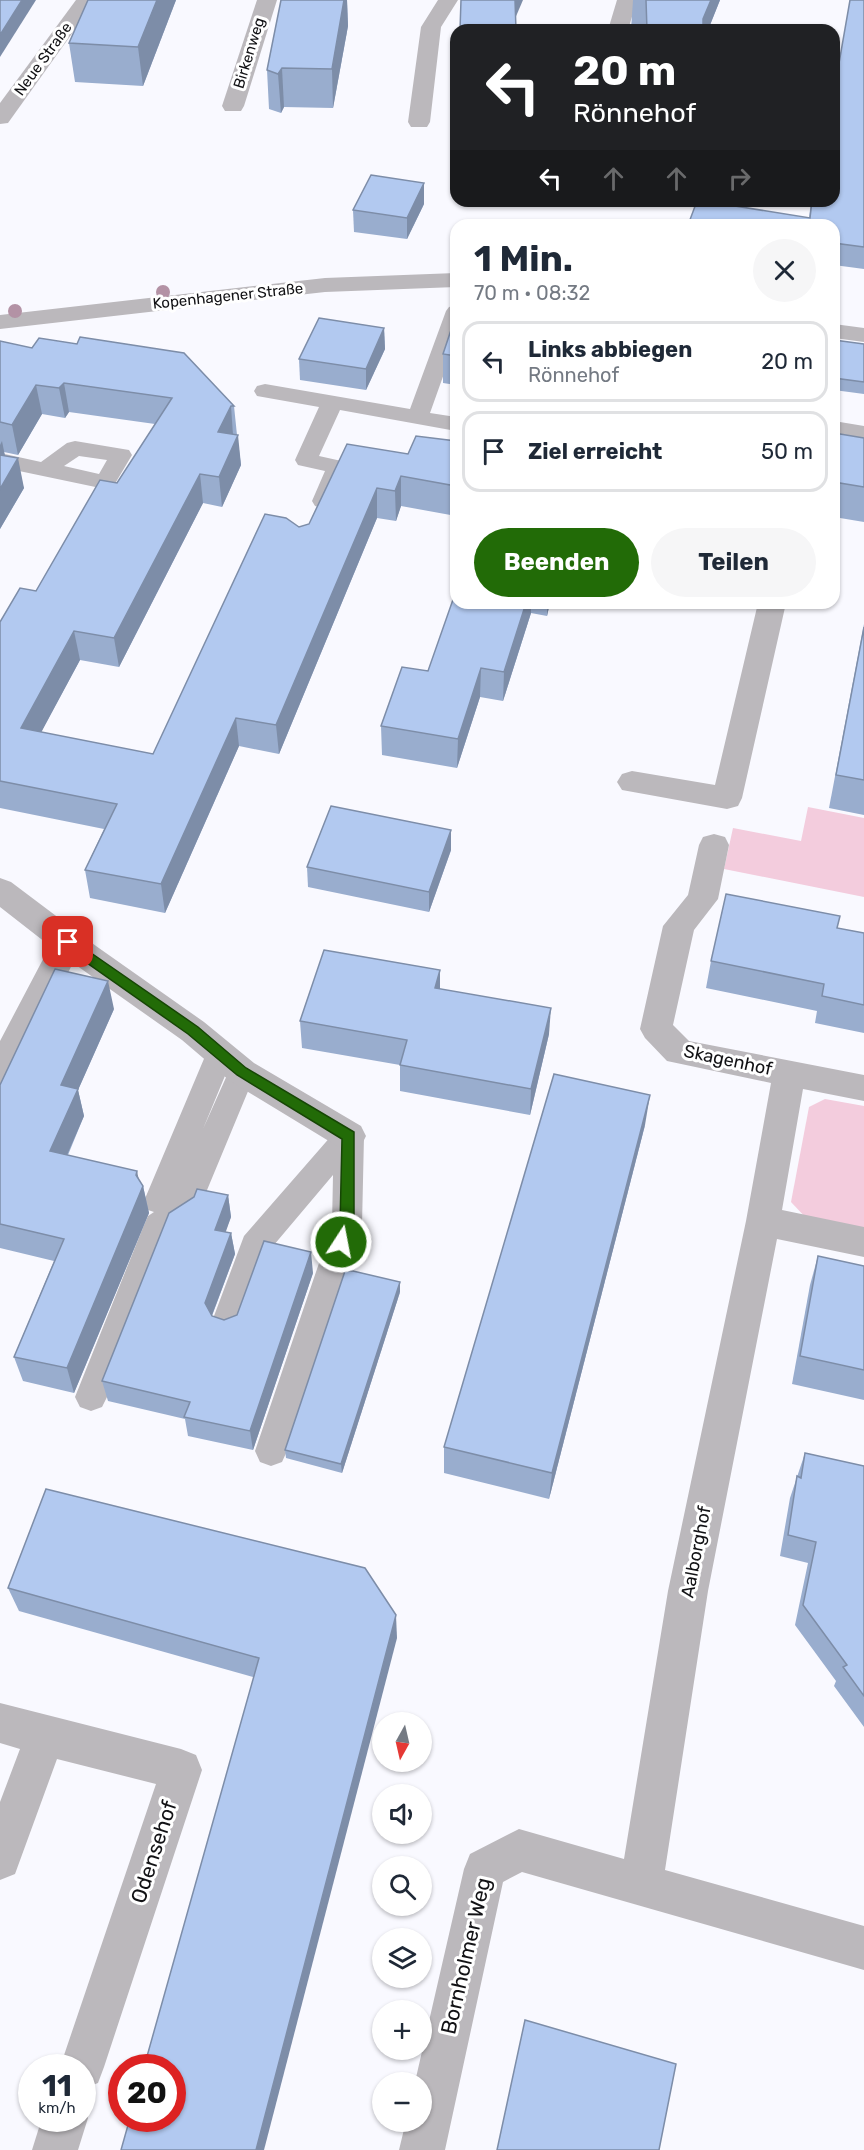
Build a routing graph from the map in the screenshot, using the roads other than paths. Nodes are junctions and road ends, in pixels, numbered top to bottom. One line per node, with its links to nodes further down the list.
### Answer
1 (86, 0): 7 (street, Neue Straße)
2 (267, 0): 6 (street, Birkenweg)
3 (448, 0): 8 (street)
4 (627, 0): 5 (street)
5 (620, 24)
6 (233, 106)
7 (0, 118)
8 (419, 122)
9 (450, 280): 10 (street, Kopenhagener Straße)
10 (0, 322)
11 (450, 328): 16 (lane)
12 (840, 333): 13 (street)
13 (864, 336)
14 (265, 391): 15 (lane)
15 (332, 403): 16 (lane); 22 (lane)
16 (418, 417): 17 (lane)
17 (450, 423)
18 (840, 430): 19 (street)
19 (864, 434)
20 (0, 460): 21 (lane)
21 (43, 471)
22 (316, 516)
23 (771, 609): 24 (street)
24 (632, 782)
25 (714, 845): 29 (street, Skagenhof)
26 (0, 890): 27 (street)
27 (68, 942): 28 (street); 30 (street)
28 (231, 1063): 32 (street); 33 (lane); 37 (lane)
29 (789, 1072): 31 (street, Skagenhof); 34 (street, Skagenhof)
30 (0, 1073)
31 (864, 1088)
32 (349, 1136): 36 (lane); 38 (lane)
33 (159, 1201)
34 (764, 1221): 35 (street); 42 (street, Aalborghof)
35 (864, 1242)
36 (227, 1324)
37 (91, 1397)
38 (271, 1451)
39 (0, 1723): 40 (street, Odensehof)
40 (45, 1735): 41 (street); 44 (street, Odensehof)
41 (0, 1859)
42 (641, 1886): 43 (street); 47 (street, Bornholmer Weg)
43 (864, 1948)
44 (86, 2054)
45 (61, 2132): 46 (street)
46 (55, 2150)
47 (422, 2150)

